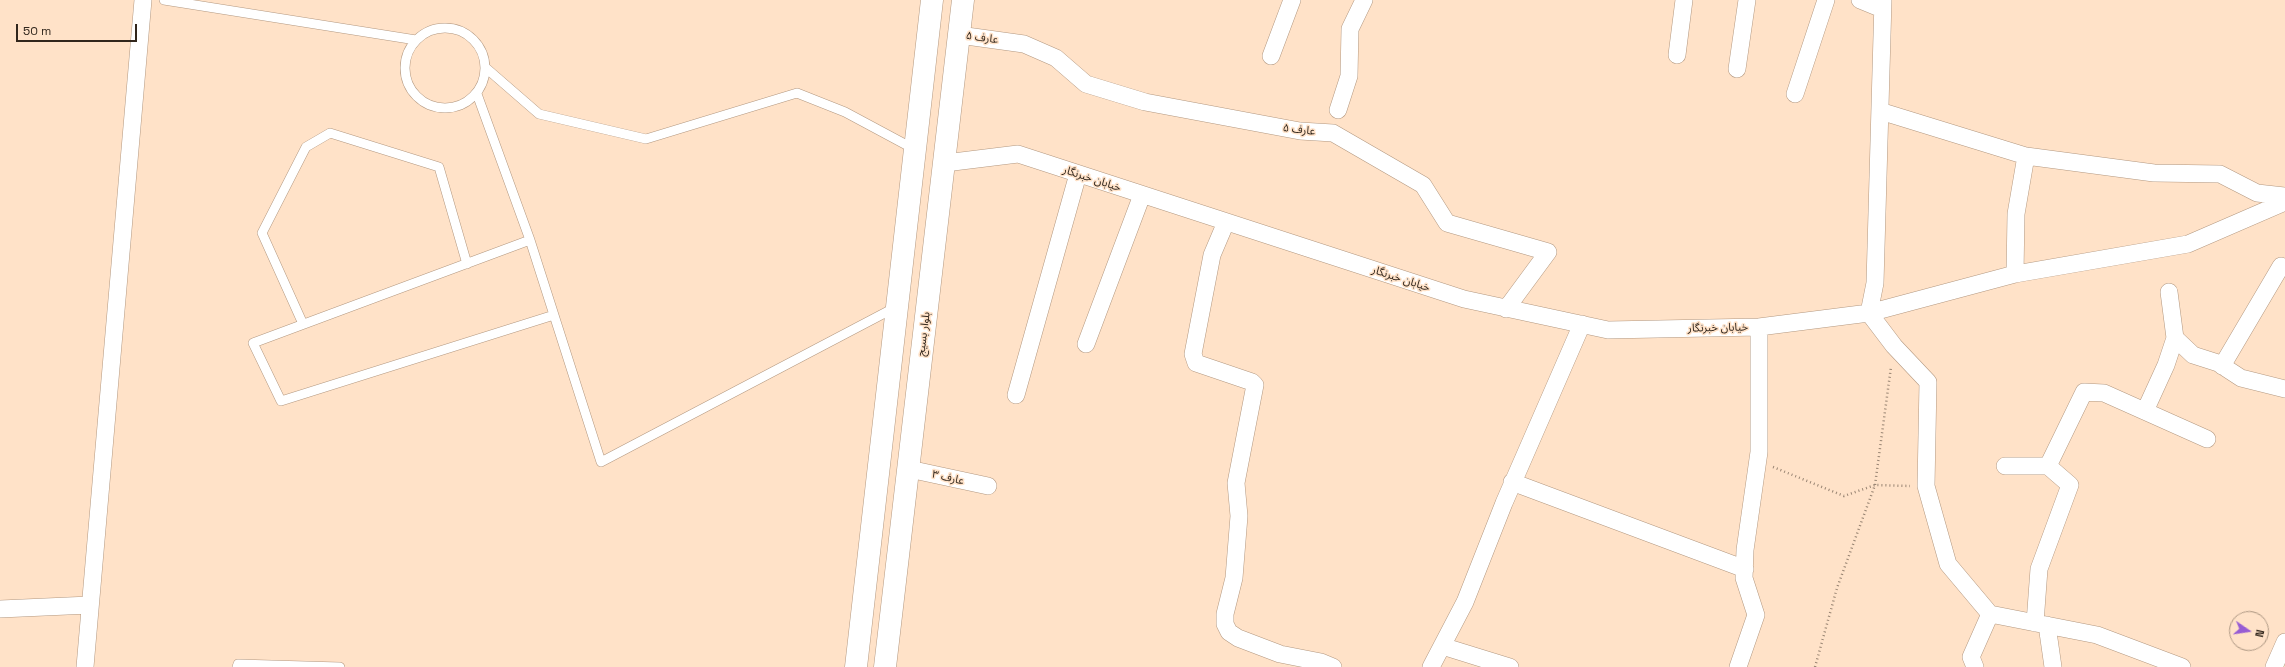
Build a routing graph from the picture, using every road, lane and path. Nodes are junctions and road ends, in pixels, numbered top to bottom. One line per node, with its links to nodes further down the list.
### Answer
1 (143, 0): 61 (street)
2 (164, 0): 13 (lane)
3 (932, 0): 22 (main road)
4 (963, 0): 12 (main road, بلوار بسیج)
5 (1292, 0): 15 (street)
6 (1364, 0): 20 (street)
7 (1684, 0): 14 (street)
8 (1747, 0): 17 (street)
9 (1826, 0): 19 (street)
10 (1860, 0): 11 (street)
11 (1883, 4): 21 (street)
12 (959, 35): 24 (main road, بلوار بسیج); 36 (street, عارف ۵)
13 (416, 40): 16 (lane); 18 (lane)
14 (1677, 55)
15 (1271, 56)
16 (486, 68): 18 (lane); 22 (lane)
17 (1737, 69)
18 (477, 94): 30 (lane)
19 (1795, 94)
20 (1338, 110)
21 (1880, 111): 23 (street); 37 (street)
22 (915, 150): 35 (main road)
23 (2026, 156): 27 (street); 33 (street)
24 (945, 163): 25 (street, خیابان خبرنگار); 53 (main road, بلوار بسیج)
25 (1078, 174): 26 (street, خیابان خبرنگار); 47 (street)
26 (1142, 195): 29 (street, خیابان خبرنگار); 43 (street)
27 (2285, 196)
28 (2285, 202): 33 (street, خیابان خبرنگار)
29 (1226, 222): 36 (street, خیابان خبرنگار); 72 (street)
30 (530, 240): 31 (lane); 38 (lane)
31 (467, 264): 39 (lane); 39 (lane)
32 (2281, 266): 45 (street)
33 (2015, 274): 37 (street, خیابان خبرنگار)
34 (2169, 292): 42 (street)
35 (896, 307): 38 (lane); 58 (main road)
36 (1506, 308): 40 (street, خیابان خبرنگار)
37 (1869, 314): 41 (street, خیابان خبرنگار); 44 (street)
38 (554, 315): 39 (lane)
39 (303, 324)
40 (1582, 324): 41 (street, خیابان خبرنگار); 54 (street)
41 (1759, 327): 50 (street)
42 (2175, 338): 45 (street); 48 (street)
43 (1086, 344)
44 (1894, 346): 55 (path); 57 (street)
45 (2222, 366): 46 (street)
46 (2285, 389)
47 (1016, 395)
48 (2145, 411): 49 (street); 52 (street)
49 (2208, 439)
50 (1758, 461): 55 (path); 60 (street)
51 (2005, 466): 52 (street)
52 (2048, 466): 64 (street)
53 (909, 469): 56 (street, عارف ۳); 59 (main road, بلوار بسیج)
54 (1512, 482): 60 (street); 66 (street)
55 (1875, 485): 57 (path); 76 (path)
56 (988, 486)
57 (1926, 486): 63 (street)
58 (870, 540): 59 (main road); 70 (main road)
59 (900, 544): 71 (main road, بلوار بسیج)
60 (1745, 569): 75 (street)
61 (90, 606): 62 (street); 67 (street)
62 (0, 609)
63 (1990, 614): 64 (street); 77 (street)
64 (2041, 624): 78 (street); 79 (street)
65 (2285, 642): 80 (street)
66 (1442, 646): 73 (street); 74 (street)
67 (85, 667)
68 (238, 667): 69 (lane)
69 (340, 667)
70 (856, 667)
71 (885, 667)
72 (1333, 667)
73 (1431, 667)
74 (1510, 667)
75 (1738, 667)
76 (1815, 667)
77 (1974, 667)
78 (2053, 667)
79 (2182, 667)
80 (2274, 667)

